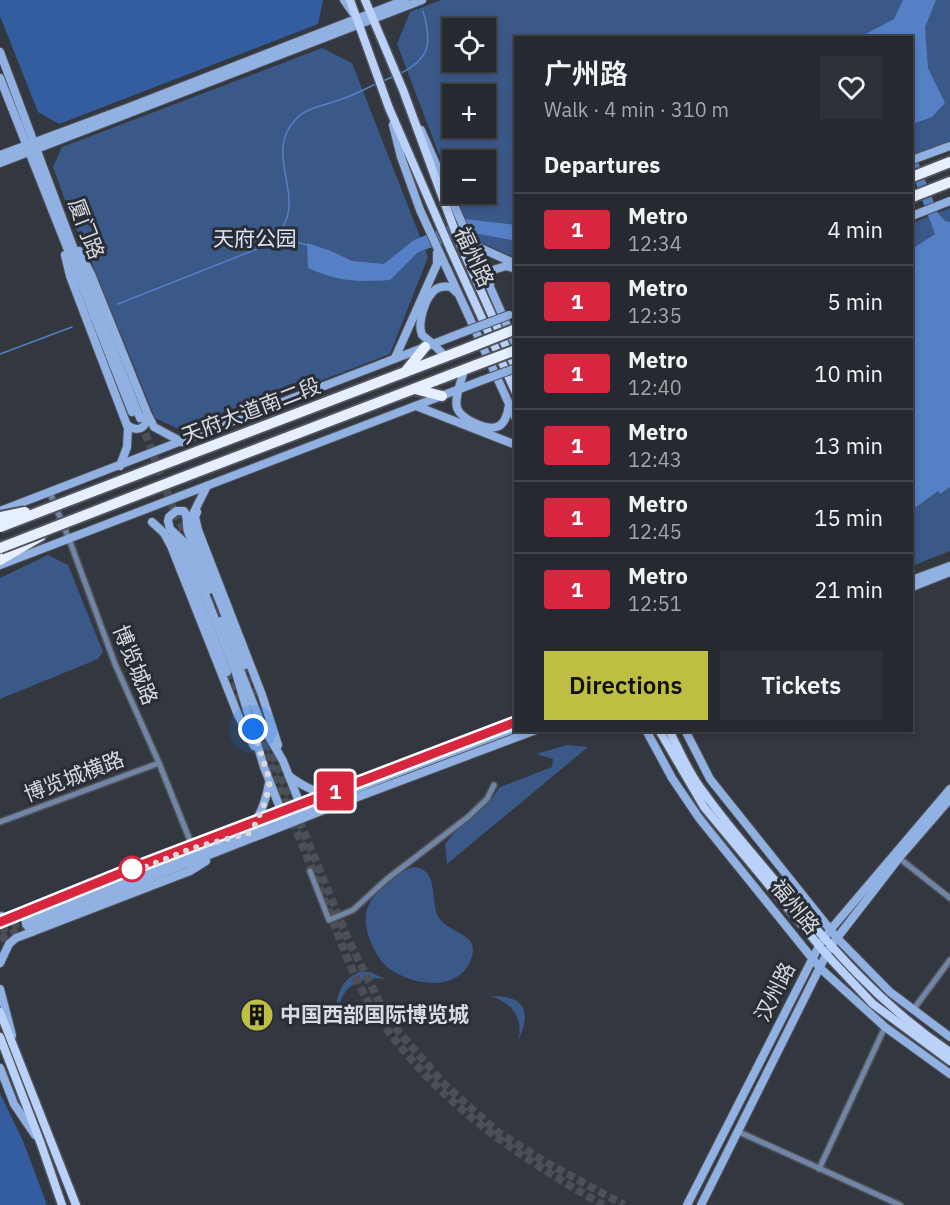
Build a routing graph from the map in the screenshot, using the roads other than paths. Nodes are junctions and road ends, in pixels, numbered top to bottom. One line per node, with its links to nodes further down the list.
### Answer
1 (344, 0): 7 (main road)
2 (350, 0): 7 (main road, 福州路)
3 (422, 0): 5 (main road)
4 (366, 2): 6 (main road, 福州路)
5 (406, 2): 6 (main road); 7 (main road)
6 (373, 20): 7 (main road); 10 (main road, 福州路)
7 (358, 22): 11 (main road, 福州路); 13 (main road)
8 (0, 52): 13 (main road, 厦门路)
9 (0, 78): 13 (main road, 厦门路)
10 (407, 101): 24 (main road); 37 (main road, 福州路)
11 (389, 108): 25 (main road); 43 (main road, 福州路)
12 (950, 146): 15 (main road)
13 (32, 147): 14 (main road); 17 (main road); 23 (main road, 厦门路); 48 (main road, 厦门路)
14 (0, 155)
15 (915, 159)
16 (950, 162): 18 (highway)
17 (0, 163)
18 (913, 177)
19 (950, 182): 20 (highway)
20 (913, 197)
21 (950, 201): 22 (main road)
22 (913, 216)
23 (56, 222): 48 (main road, 厦门路); 49 (main road)
24 (464, 230): 26 (main road); 28 (main road)
25 (434, 243): 29 (main road); 36 (main road)
26 (514, 263)
27 (514, 268): 28 (main road)
28 (490, 288): 32 (main road)
29 (461, 298): 33 (main road); 45 (main road)
30 (512, 313): 33 (main road, bridge)
31 (514, 330): 35 (highway, 天府大道南二段, bridge)
32 (514, 343)
33 (429, 345): 35 (main road); 36 (main road); 40 (highway)
34 (514, 349): 38 (highway, 天府大道南二段, bridge)
35 (446, 357): 40 (highway, 天府大道南二段)
36 (396, 358): 50 (main road)
37 (514, 364)
38 (464, 369): 41 (highway, 天府大道南二段); 42 (main road)
39 (514, 369): 42 (main road, bridge)
40 (404, 373): 56 (highway, 天府大道南二段, bridge)
41 (415, 388): 44 (highway); 62 (highway, 天府大道南二段, bridge)
42 (459, 389): 44 (main road); 45 (main road)
43 (514, 389)
44 (442, 396): 46 (main road)
45 (509, 405): 47 (main road)
46 (416, 406): 51 (main road); 53 (main road)
47 (514, 415)
48 (141, 417): 49 (main road); 50 (main road)
49 (127, 425): 52 (main road)
50 (182, 442): 52 (main road)
51 (514, 444)
52 (120, 466): 54 (main road)
53 (207, 486): 55 (main road); 58 (main road)
54 (50, 493): 57 (main road); 66 (street, 博览城路)
55 (199, 504): 59 (main road); 82 (main road)
56 (60, 505): 60 (highway, bridge); 63 (highway, 天府大道南二段, bridge)
57 (0, 511)
58 (135, 514): 61 (main road); 66 (main road)
59 (192, 516): 65 (main road); 74 (main road)
60 (0, 518)
61 (153, 522): 64 (main road); 84 (main road)
62 (61, 524): 67 (highway, 天府大道南二段, bridge); 68 (highway, bridge)
63 (0, 527)
64 (170, 529): 65 (main road); 75 (main road); 84 (main road)
65 (189, 534): 82 (main road)
66 (69, 538): 69 (main road); 83 (street, 博览城路)
67 (0, 548)
68 (0, 560)
69 (0, 565)
70 (950, 566): 72 (main road)
71 (950, 572): 73 (main road)
72 (913, 580)
73 (913, 587)
74 (245, 665)
75 (227, 672)
76 (514, 729): 89 (main road)
77 (530, 732): 91 (main road)
78 (647, 732): 106 (main road, 福州路)
79 (659, 732): 104 (main road, 福州路)
80 (670, 732): 104 (main road, 福州路)
81 (686, 732): 102 (main road, 福州路)
82 (283, 761): 85 (main road)
83 (159, 763): 92 (street, 博览城横路); 96 (street, 博览城路)
84 (264, 767): 86 (main road)
85 (288, 774): 89 (main road); 91 (main road)
86 (270, 781): 93 (main road); 94 (main road)
87 (494, 785): 98 (street)
88 (950, 789): 102 (main road, 汉州路)
89 (337, 796): 91 (main road)
90 (950, 799): 97 (main road, 汉州路)
91 (304, 814): 93 (main road)
92 (0, 822)
93 (286, 822): 94 (main road); 101 (main road)
94 (249, 833): 95 (main road)
95 (228, 838): 96 (main road); 101 (main road)
96 (193, 848): 101 (main road)
97 (899, 858): 99 (street); 103 (main road, 汉州路)
98 (310, 871)
99 (950, 898)
100 (0, 916): 101 (main road)
101 (30, 922): 108 (main road)
102 (831, 929): 103 (main road, 福州路); 104 (main road, 汉州路)
103 (837, 938): 105 (main road, 汉州路); 111 (main road, 福州路)
104 (822, 943): 105 (main road, 福州路); 106 (main road, 汉州路)
105 (828, 951): 109 (main road, 汉州路); 117 (main road, 福州路); 118 (main road, 福州路)
106 (813, 958): 109 (main road, 福州路); 126 (main road, 汉州路)
107 (950, 960): 111 (street)
108 (0, 963)
109 (820, 968): 113 (main road, 福州路); 121 (main road, 汉州路)
110 (0, 989): 116 (main road)
111 (913, 1010): 115 (main road, 福州路)
112 (0, 1012): 116 (main road)
113 (885, 1027): 120 (main road, 福州路); 123 (street)
114 (0, 1036): 122 (main road)
115 (950, 1037)
116 (14, 1048): 125 (main road)
117 (950, 1052)
118 (950, 1060)
119 (0, 1068): 122 (main road)
120 (950, 1074)
121 (737, 1131): 123 (street); 127 (main road, 汉州路)
122 (41, 1144): 124 (main road)
123 (819, 1169): 128 (street)
124 (62, 1205)
125 (76, 1205)
126 (687, 1205)
127 (701, 1205)
128 (900, 1205)

